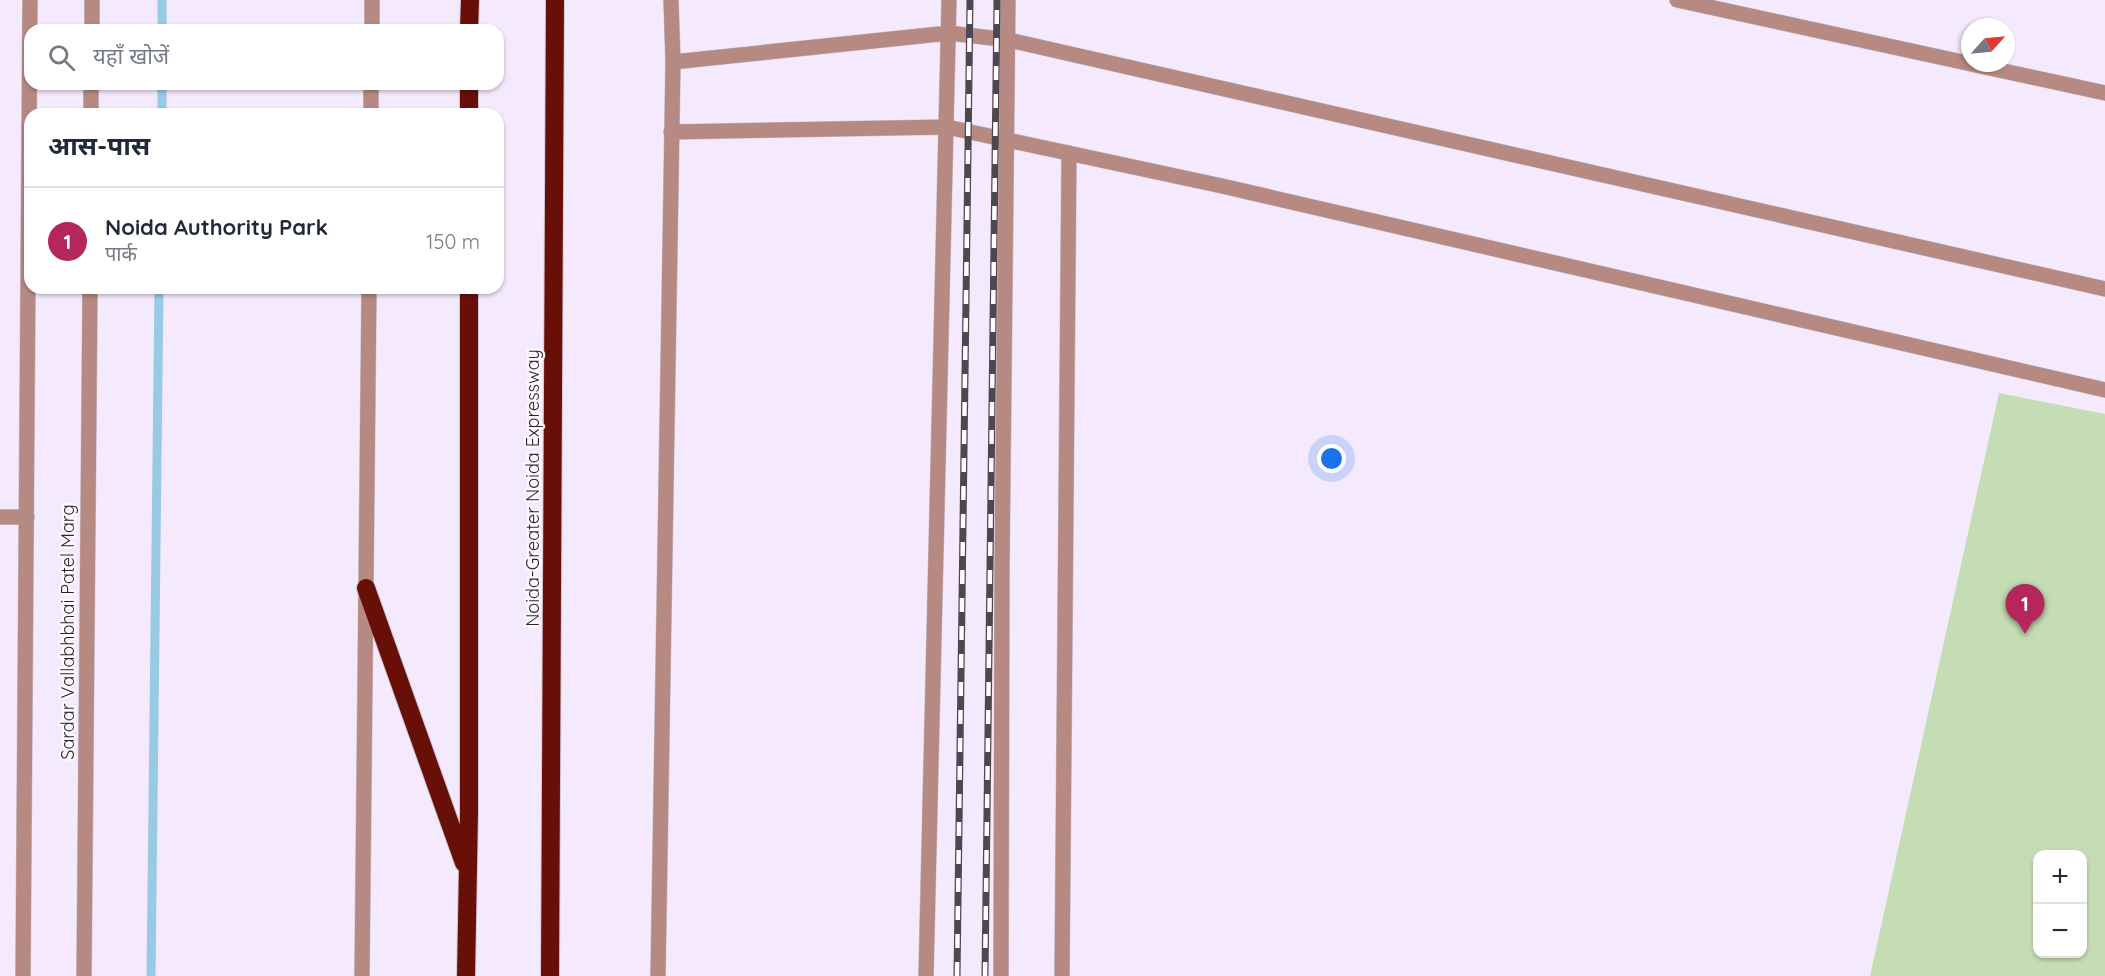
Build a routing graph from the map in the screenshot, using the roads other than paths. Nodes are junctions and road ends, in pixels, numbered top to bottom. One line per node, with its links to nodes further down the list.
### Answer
1 (30, 0): 10 (street)
2 (92, 0): 11 (street)
3 (372, 0): 12 (street)
4 (470, 0): 13 (highway)
5 (555, 0): 44 (highway, Noida-Greater Noida Expressway)
6 (670, 0): 16 (street)
7 (949, 0): 14 (street)
8 (1008, 0): 15 (street)
9 (1677, 0): 21 (street)
10 (30, 24)
11 (92, 24)
12 (372, 24)
13 (470, 24)
14 (949, 33): 15 (street); 16 (street); 26 (street)
15 (1009, 40): 28 (street); 30 (street)
16 (673, 62): 27 (street)
17 (29, 90): 22 (street)
18 (91, 90): 23 (street)
19 (371, 90): 24 (street)
20 (470, 90): 25 (highway)
21 (2105, 93)
22 (29, 108)
23 (91, 108)
24 (371, 108)
25 (470, 108)
26 (947, 127): 27 (street); 28 (street); 46 (street)
27 (671, 132): 45 (street)
28 (1006, 140): 29 (street); 47 (street)
29 (1068, 153): 35 (street); 48 (street)
30 (2105, 290)
31 (28, 294): 37 (street)
32 (90, 294): 41 (street, Sardar Vallabhbhai Patel Marg)
33 (369, 294): 38 (street)
34 (469, 294): 39 (highway)
35 (2105, 390)
36 (0, 517): 37 (street)
37 (27, 517): 40 (street)
38 (366, 588): 39 (highway); 42 (street)
39 (468, 874): 43 (highway)
40 (23, 976)
41 (84, 976)
42 (362, 976)
43 (466, 976)
44 (550, 976)
45 (658, 976)
46 (926, 976)
47 (1001, 976)
48 (1062, 976)

